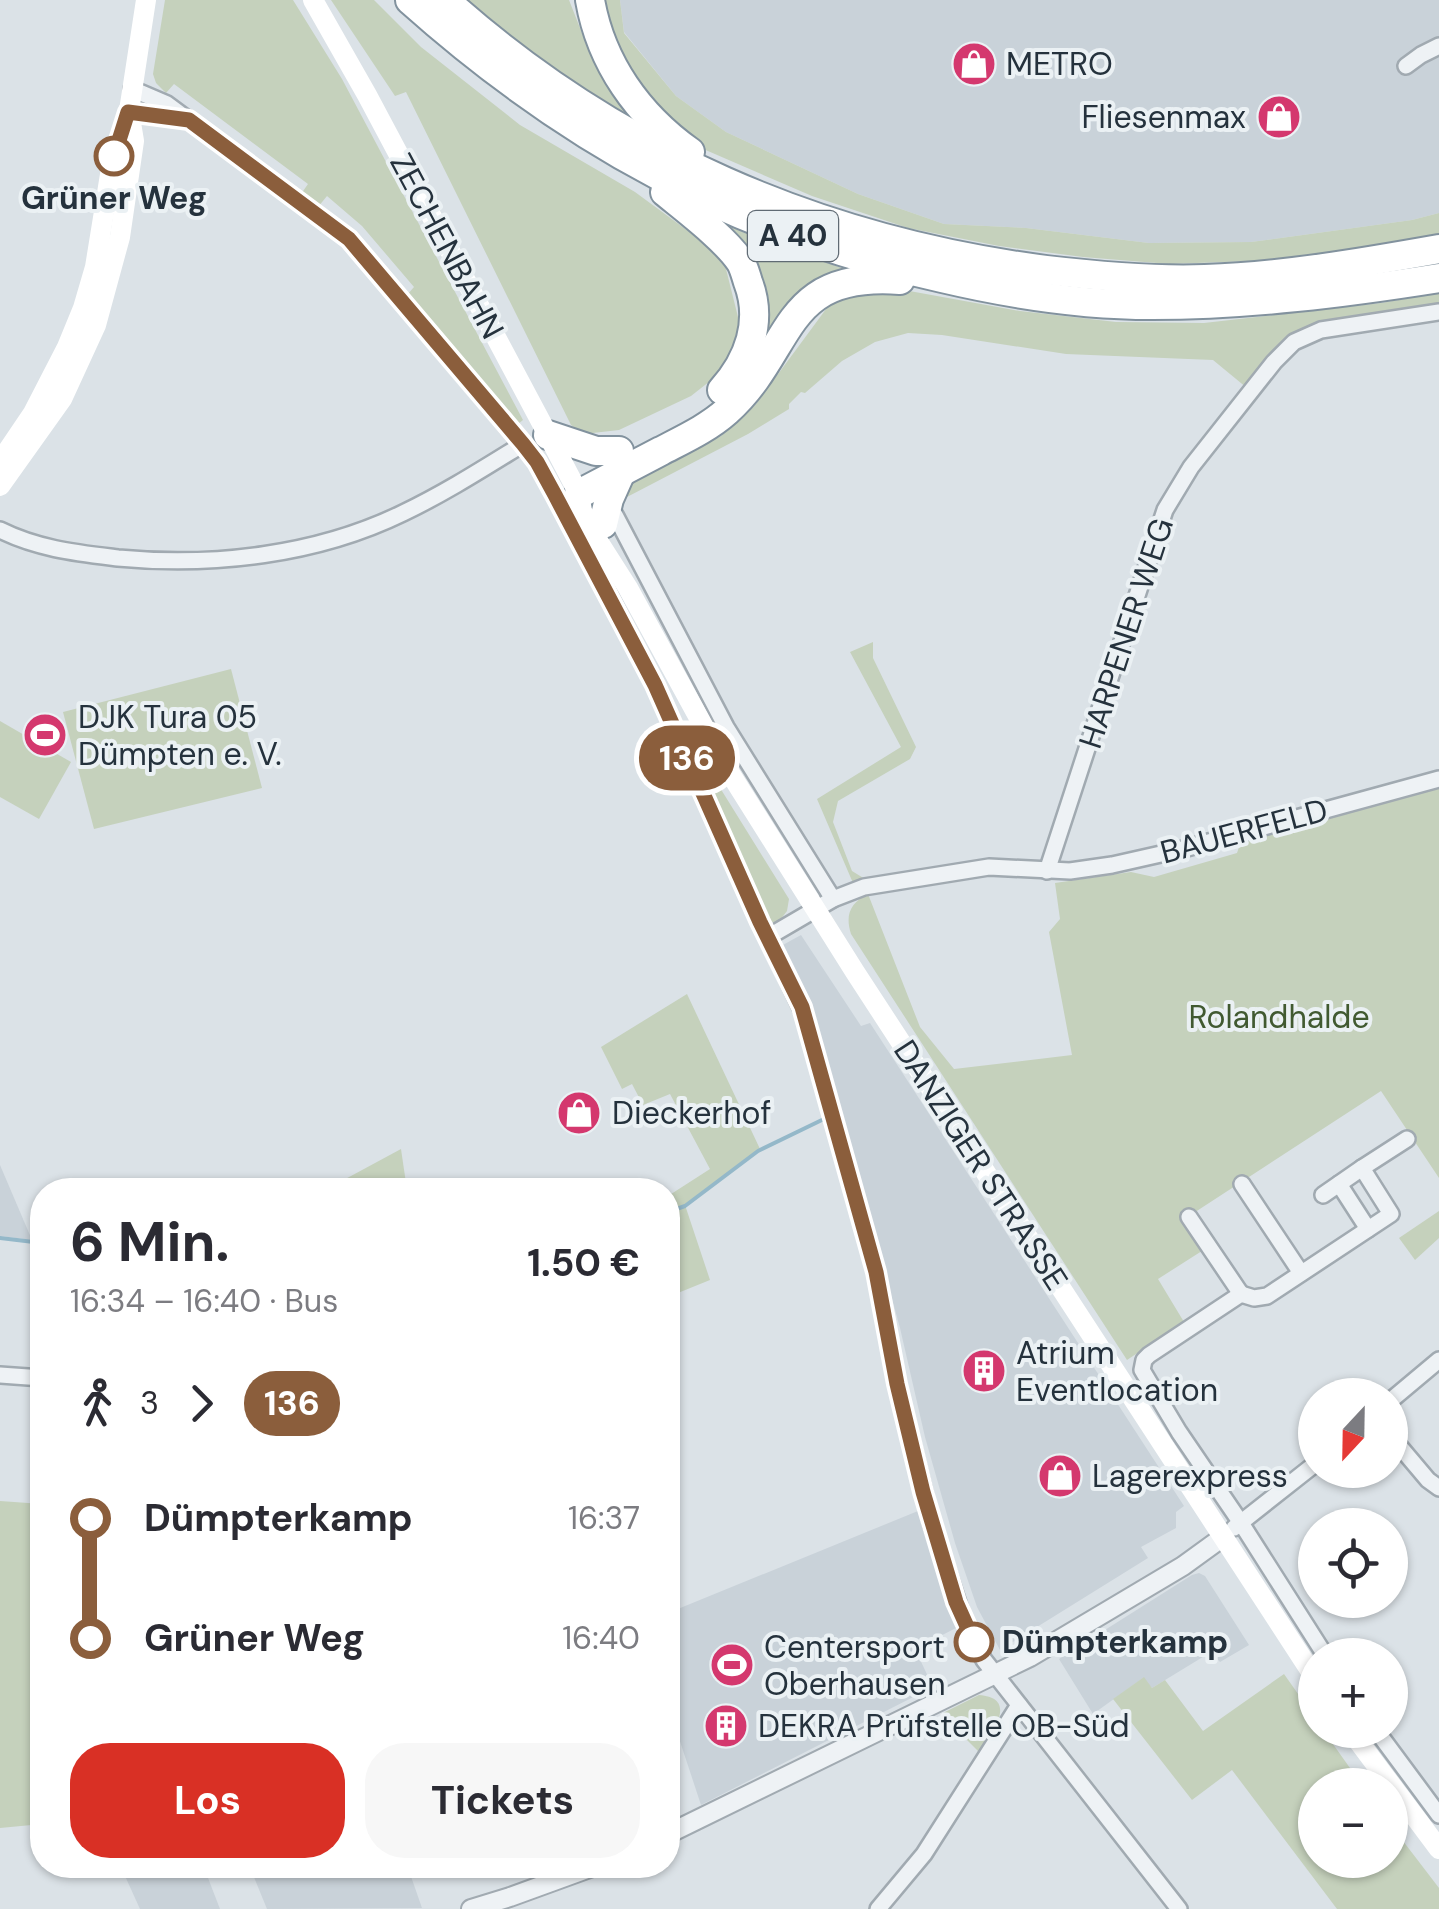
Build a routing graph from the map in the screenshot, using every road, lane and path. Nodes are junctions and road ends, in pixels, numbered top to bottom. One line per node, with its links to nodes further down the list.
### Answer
1 (146, 0): 8 (main road)
2 (313, 0): 17 (main road, ZECHENBAHN)
3 (410, 0): 11 (highway, A 40)
4 (446, 0): 12 (highway, A 40)
5 (590, 0): 12 (highway)
6 (1439, 46): 7 (street)
7 (1406, 66)
8 (132, 89): 9 (main road); 10 (street)
9 (128, 112): 10 (street); 18 (main road); 20 (main road)
10 (189, 120): 17 (street)
11 (621, 157): 15 (highway, A 40); 19 (highway)
12 (753, 195): 13 (highway, A 40)
13 (1439, 250)
14 (1439, 278): 15 (highway, A 40)
15 (976, 286): 19 (highway)
16 (1439, 312): 27 (street, HARPENER WEG)
17 (536, 440): 19 (highway); 21 (main road, ZECHENBAHN); 23 (street); 29 (street)
18 (0, 462)
19 (620, 462): 21 (highway); 22 (highway)
20 (0, 486)
21 (575, 486): 22 (main road, ZECHENBAHN); 24 (main road, ZECHENBAHN)
22 (609, 520): 24 (main road, ZECHENBAHN); 26 (street, ZECHENBAHN)
23 (0, 530)
24 (628, 588): 26 (main road, ZECHENBAHN)
25 (1439, 779): 27 (street, BAUERFELD)
26 (789, 849): 28 (main road, DANZIGER STRASSE)
27 (1047, 871): 28 (street, BAUERFELD)
28 (824, 904): 29 (street, BAUERFELD); 47 (main road, DANZIGER STRASSE)
29 (768, 937): 50 (street)
30 (1407, 1139): 31 (street)
31 (1362, 1168): 33 (street); 36 (street)
32 (1242, 1184): 37 (street)
33 (1338, 1184): 34 (street); 36 (street)
34 (1322, 1195)
35 (1190, 1217): 38 (street)
36 (1368, 1229): 37 (street)
37 (1301, 1274): 38 (street)
38 (1241, 1294): 46 (street)
39 (1439, 1360): 42 (street)
40 (0, 1375): 41 (street)
41 (30, 1377)
42 (1408, 1386)
43 (1408, 1456): 45 (street)
44 (1298, 1478): 46 (street)
45 (1439, 1488)
46 (1241, 1523): 47 (street); 48 (street)
47 (1223, 1537): 49 (main road, DANZIGER STRASSE); 50 (street)
48 (1314, 1638)
49 (1298, 1652)
50 (995, 1674): 51 (street); 55 (street)
51 (1018, 1705): 59 (street); 60 (street)
52 (1363, 1748): 56 (main road)
53 (1390, 1748): 54 (street)
54 (1439, 1814)
55 (680, 1828)
56 (1439, 1850)
57 (563, 1878): 58 (street)
58 (471, 1909)
59 (878, 1909)
60 (1179, 1909)

